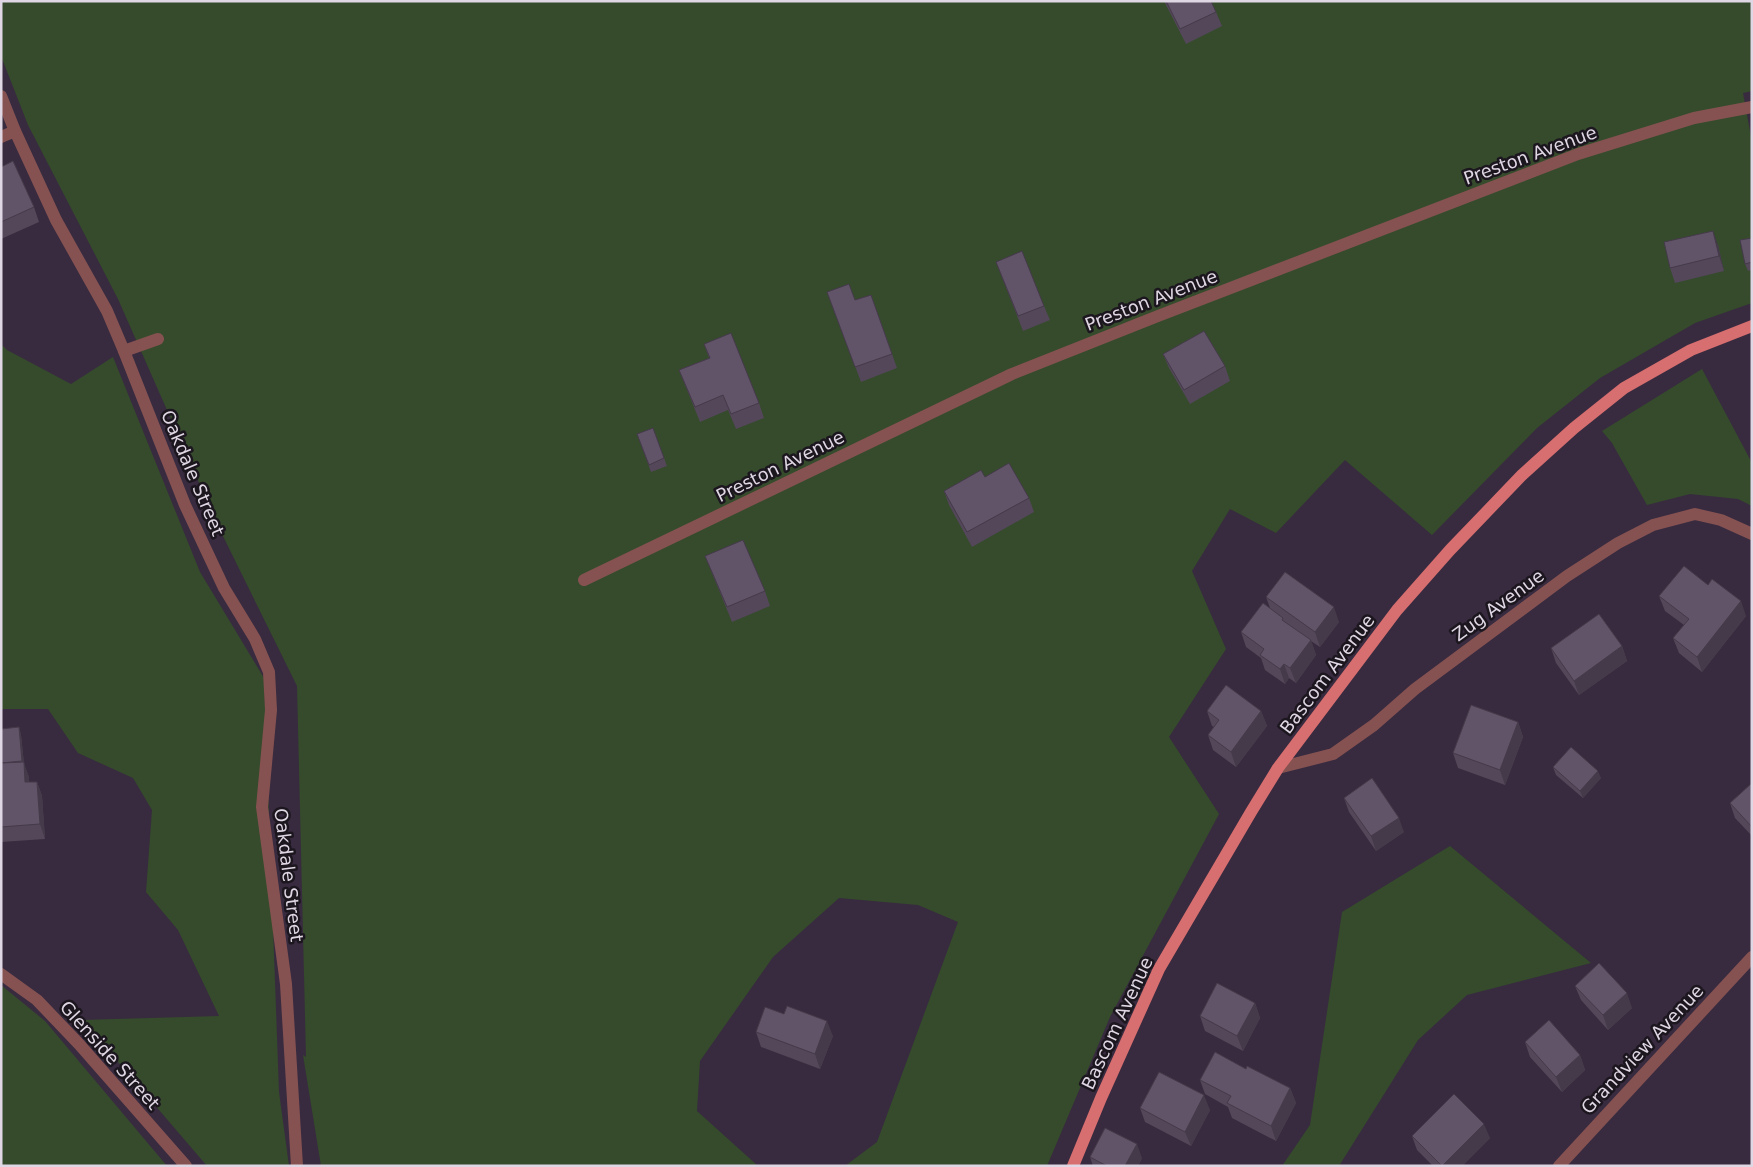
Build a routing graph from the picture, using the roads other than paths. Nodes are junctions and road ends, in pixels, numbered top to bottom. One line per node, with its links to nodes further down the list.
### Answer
1 (1, 96): 3 (street, Oakdale Street)
2 (1752, 107): 9 (street, Preston Avenue)
3 (15, 131): 4 (street); 7 (street, Oakdale Street)
4 (1, 137)
5 (1752, 326): 10 (main road, Bascom Avenue)
6 (158, 339): 7 (street)
7 (124, 351): 14 (street, Oakdale Street)
8 (1752, 534): 10 (street, Zug Avenue)
9 (584, 580)
10 (1278, 768): 15 (main road, Bascom Avenue)
11 (1752, 957): 16 (street, Grandview Avenue)
12 (1, 974): 13 (street, Glenside Street)
13 (186, 1166)
14 (297, 1166)
15 (1073, 1166)
16 (1558, 1166)

